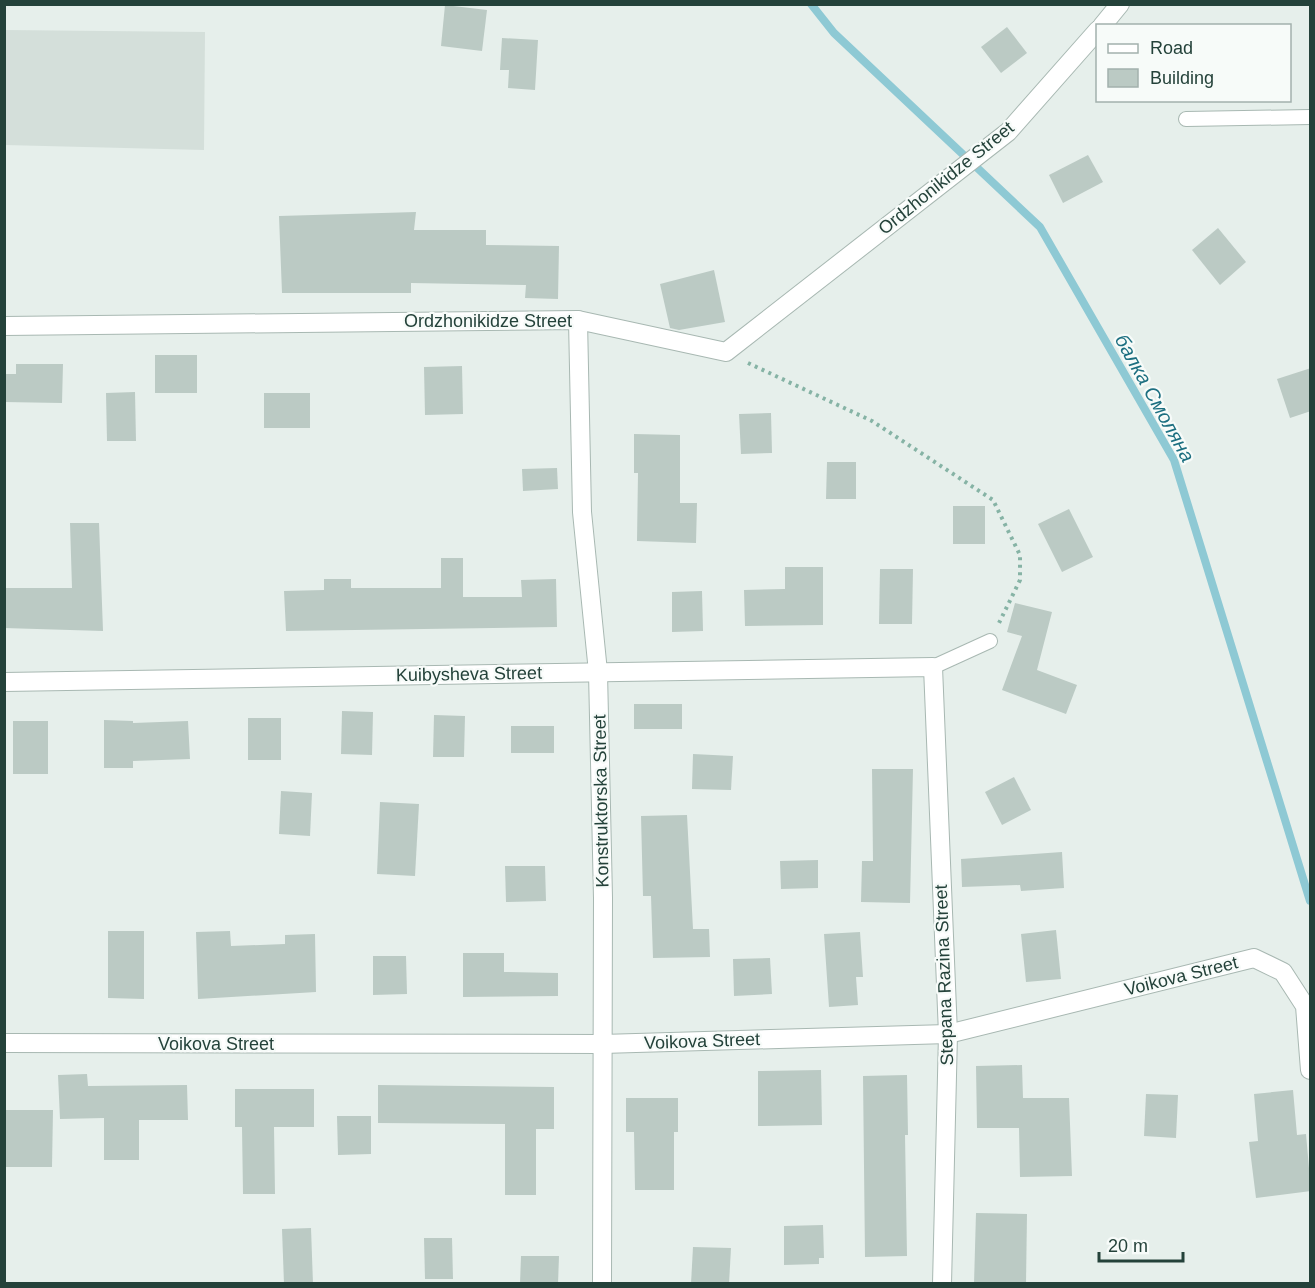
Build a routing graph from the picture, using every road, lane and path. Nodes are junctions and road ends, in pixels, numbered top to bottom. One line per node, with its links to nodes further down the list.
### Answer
1 (1120, 4): 2 (street)
2 (1104, 24)
3 (1096, 32): 8 (street, Ordzhonikidze Street)
4 (1311, 117): 5 (lane)
5 (1186, 119)
6 (578, 320): 7 (street, Ordzhonikidze Street); 8 (street, Ordzhonikidze Street); 11 (street, Konstruktorska Street)
7 (4, 326)
8 (726, 352): 9 (path)
9 (990, 641): 10 (lane)
10 (933, 667): 11 (street, Kuibysheva Street); 13 (street, Stepana Razina Street)
11 (598, 672): 12 (street, Kuibysheva Street); 15 (street, Konstruktorska Street)
12 (4, 682)
13 (948, 1034): 15 (street, Voikova Street); 16 (street, Voikova Street); 18 (street, Stepana Razina Street)
14 (4, 1043): 15 (street, Voikova Street)
15 (602, 1044): 17 (street, Konstruktorska Street)
16 (1310, 1070)
17 (602, 1284)
18 (942, 1284)

